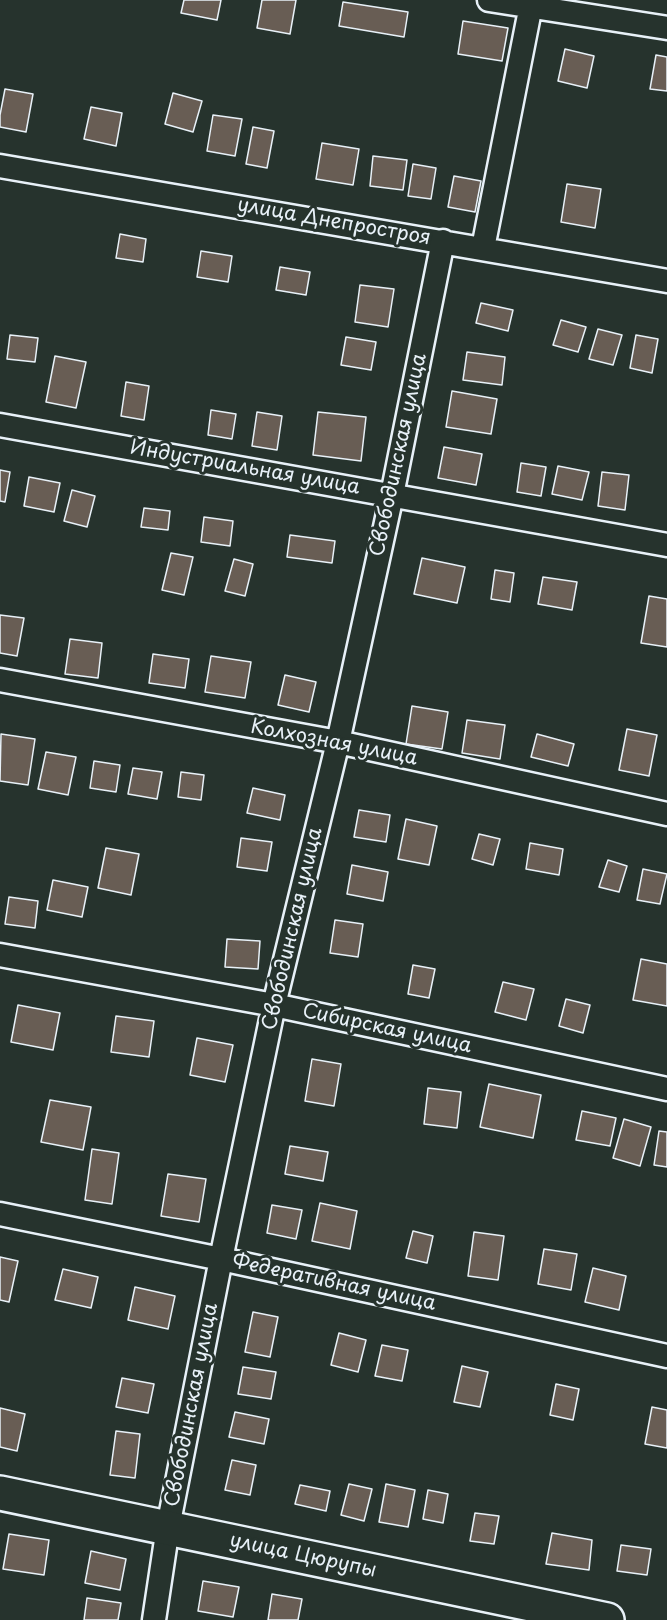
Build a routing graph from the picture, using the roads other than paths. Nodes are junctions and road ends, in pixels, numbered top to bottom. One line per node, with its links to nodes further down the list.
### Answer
1 (489, 0): 2 (street)
2 (532, 4): 3 (street); 6 (street)
3 (667, 28)
4 (0, 166): 5 (street, улица Днепростроя)
5 (443, 241): 6 (street, улица Днепростроя); 9 (street, Свободинская улица)
6 (483, 248): 7 (street, улица Днепростроя)
7 (667, 281)
8 (0, 425): 9 (street, Индустриальная улица)
9 (392, 495): 10 (street, Индустриальная улица); 12 (street, Свободинская улица)
10 (667, 545)
11 (0, 680): 12 (street, Колхозная улица)
12 (338, 742): 13 (street, Колхозная улица); 15 (street, Свободинская улица)
13 (667, 814)
14 (0, 955): 15 (street, Сибирская улица)
15 (274, 1005): 16 (street, Сибирская улица); 18 (street, Свободинская улица)
16 (667, 1089)
17 (0, 1214): 18 (street, Федеративная улица)
18 (221, 1259): 19 (street, Федеративная улица); 21 (street, Свободинская улица)
19 (667, 1356)
20 (0, 1493): 21 (street, улица Цюрупы)
21 (168, 1527): 22 (street, Свободинская улица); 23 (street, улица Цюрупы)
22 (154, 1620)
23 (607, 1620)

